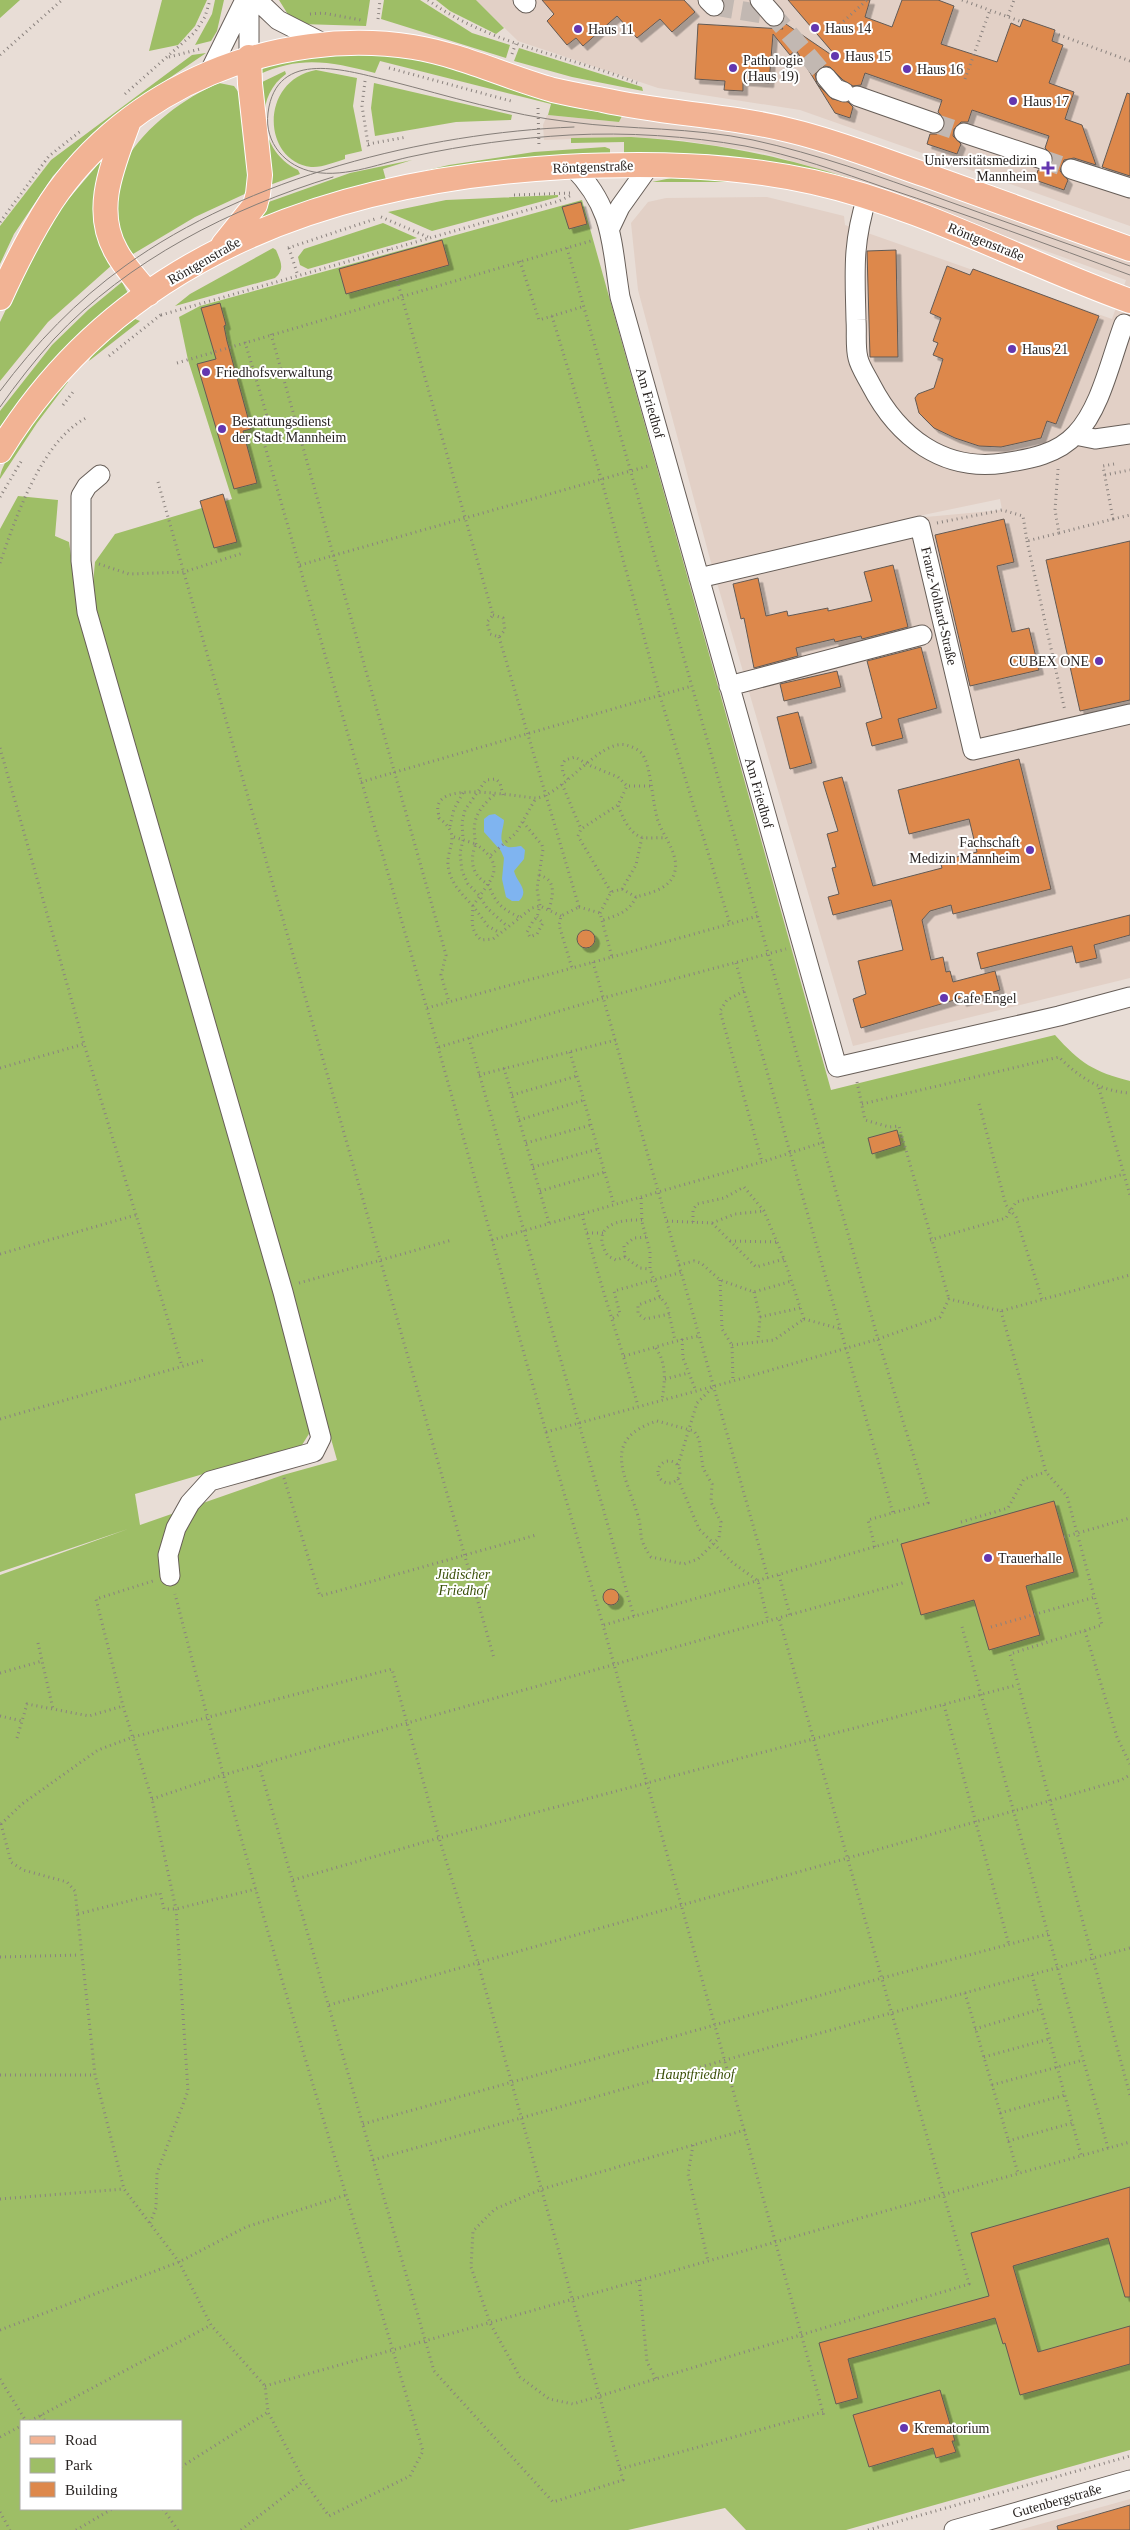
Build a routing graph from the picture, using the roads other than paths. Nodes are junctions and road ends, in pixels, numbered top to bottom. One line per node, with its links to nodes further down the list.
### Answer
1 (245, 0): 8 (street)
2 (249, 0): 7 (street)
3 (257, 0): 6 (street)
4 (760, 0): 5 (street)
5 (774, 16)
6 (325, 44): 7 (main road); 20 (main road)
7 (249, 57): 8 (main road); 21 (main road)
8 (209, 73): 10 (main road)
9 (826, 77): 11 (street)
10 (130, 120): 22 (main road); 23 (main road)
11 (934, 123)
12 (964, 133): 13 (street)
13 (1042, 158)
14 (650, 165): 15 (main road, Röntgenstraße); 18 (main road, Röntgenstraße); 19 (street)
15 (573, 167): 19 (street, Am Friedhof); 21 (main road, Röntgenstraße)
16 (1072, 168): 17 (street)
17 (1130, 188)
18 (867, 198): 24 (main road, Röntgenstraße); 27 (street)
19 (611, 232): 30 (street, Am Friedhof)
20 (1130, 249)
21 (219, 250): 22 (main road, Röntgenstraße)
22 (148, 294): 28 (main road, Röntgenstraße)
23 (0, 298)
24 (1130, 301)
25 (1125, 332): 27 (street)
26 (1130, 434): 27 (street)
27 (1075, 435)
28 (0, 451)
29 (100, 475): 35 (street)
30 (699, 578): 32 (street, Am Friedhof); 33 (street, Franz-Volhard-Straße)
31 (922, 635): 32 (street)
32 (729, 686): 34 (street, Am Friedhof)
33 (1130, 716)
34 (1130, 996)
35 (170, 1576)
36 (1130, 2480): 37 (street, Gutenbergstraße)
37 (954, 2530)

